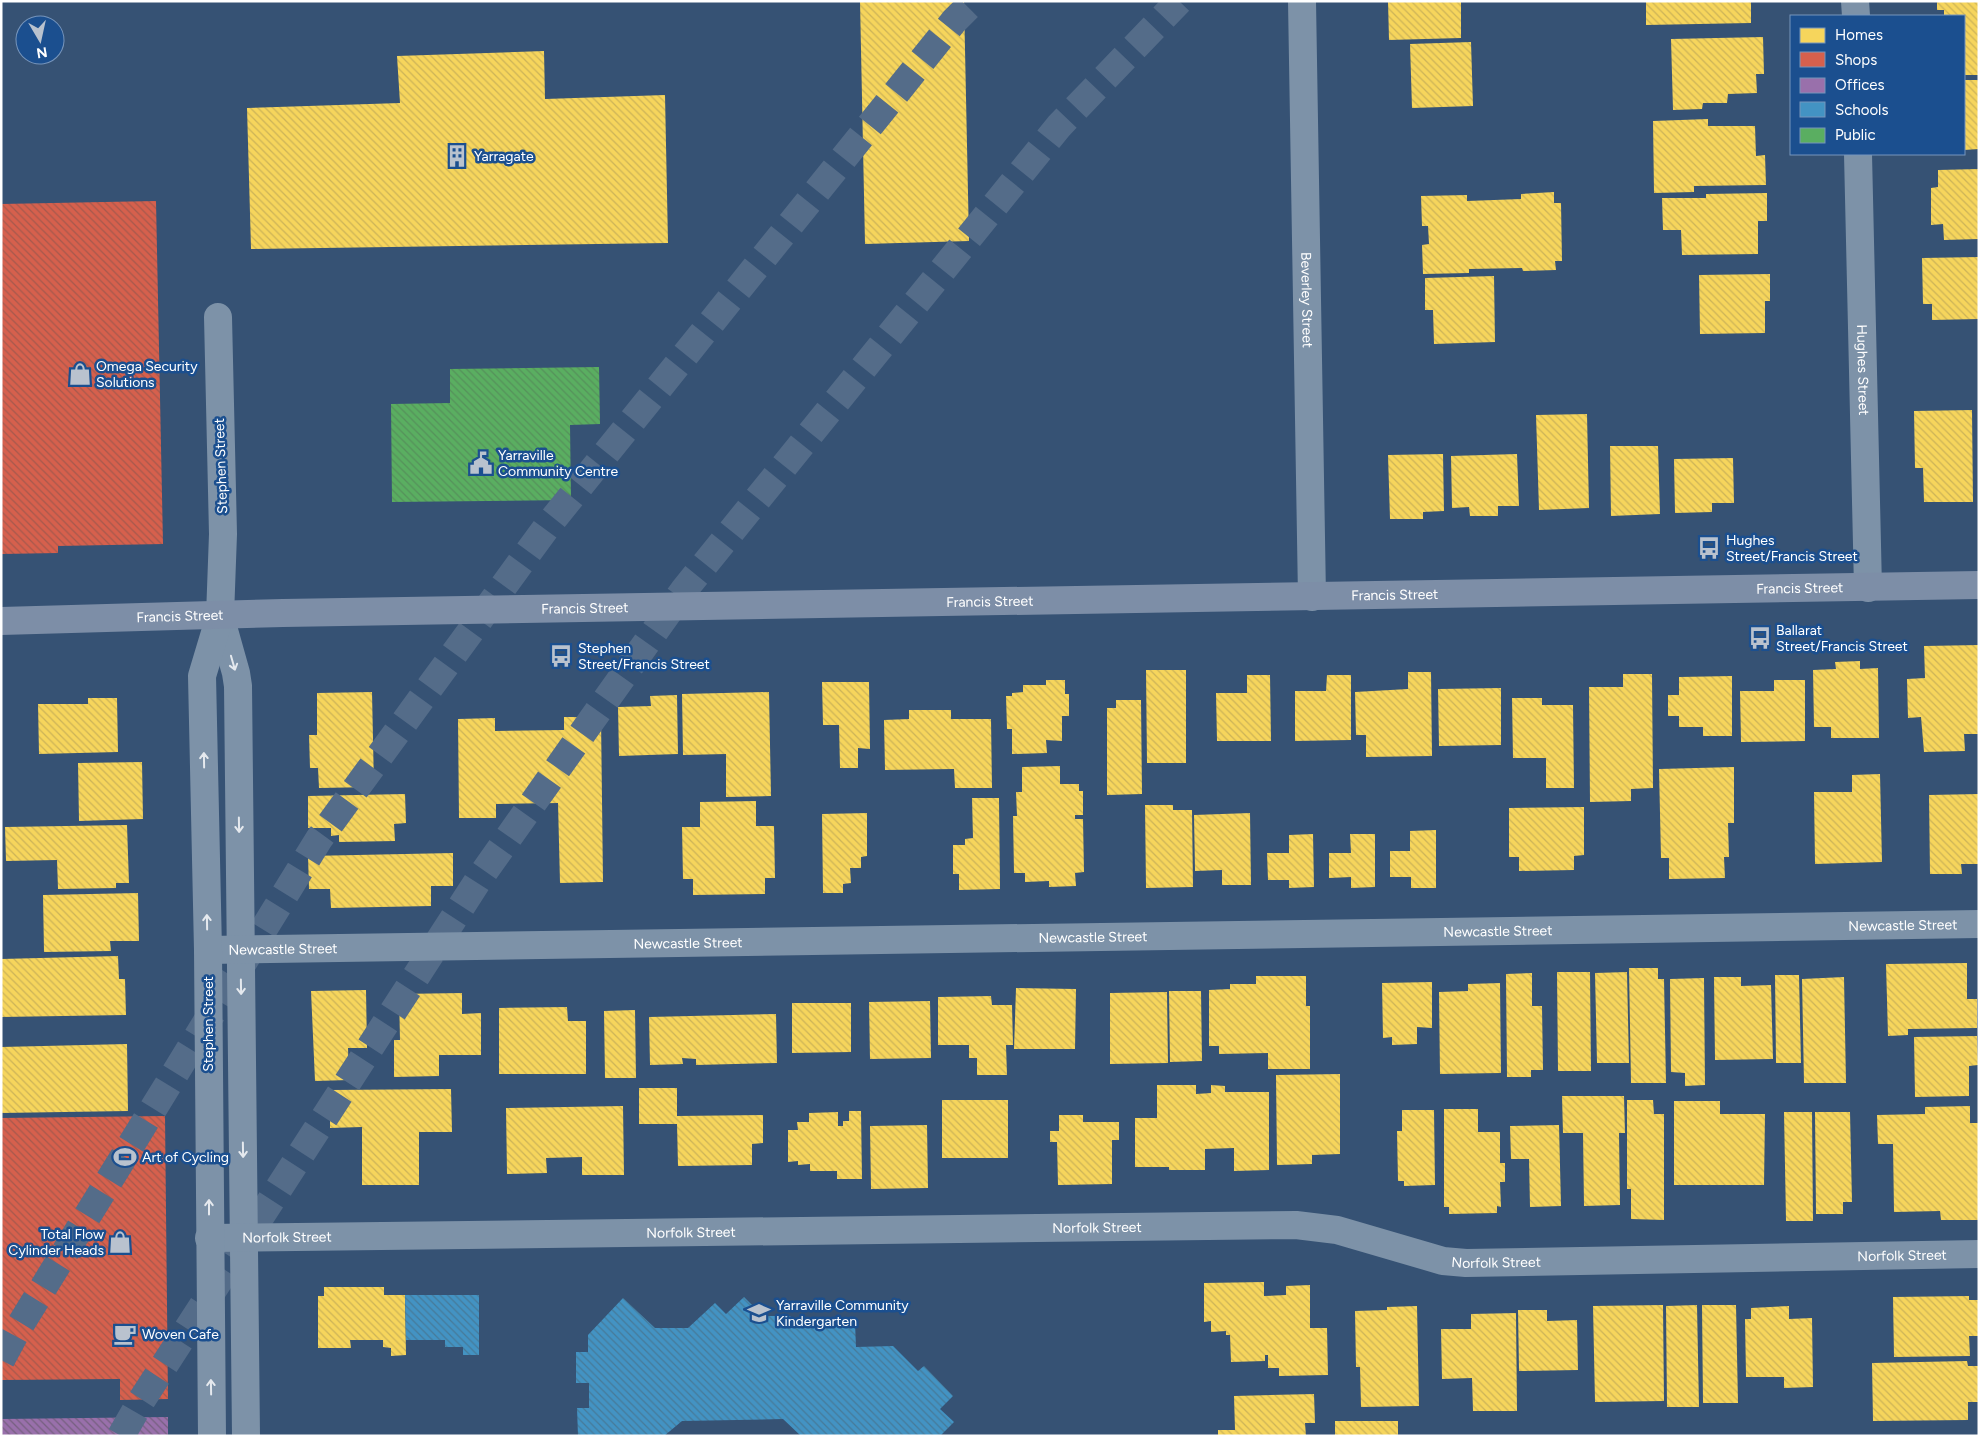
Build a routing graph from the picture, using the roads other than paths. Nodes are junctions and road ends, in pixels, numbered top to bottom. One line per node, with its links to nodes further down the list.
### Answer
1 (1302, 1): 8 (street, Beverley Street)
2 (1855, 1): 3 (street)
3 (1856, 15)
4 (1858, 155): 7 (street, Hughes Street)
5 (218, 317): 9 (street, Stephen Street)
6 (1979, 585): 7 (main road, Francis Street)
7 (1868, 588): 8 (main road, Francis Street)
8 (1312, 597): 9 (main road, Francis Street)
9 (220, 616): 10 (main road, Francis Street); 12 (street, Stephen Street, one-way to 12); 13 (street, Stephen Street, one-way to 9)
10 (1, 620)
11 (1979, 924): 12 (street, Newcastle Street)
12 (240, 949): 13 (street, Newcastle Street); 15 (street, Stephen Street, one-way to 15)
13 (208, 950): 14 (street, Stephen Street, one-way to 13)
14 (209, 1238): 15 (street, Norfolk Street); 17 (street, Stephen Street, one-way to 14)
15 (245, 1238): 16 (street, Norfolk Street); 18 (street, Stephen Street)
16 (1979, 1254)
17 (212, 1436)
18 (246, 1436)

